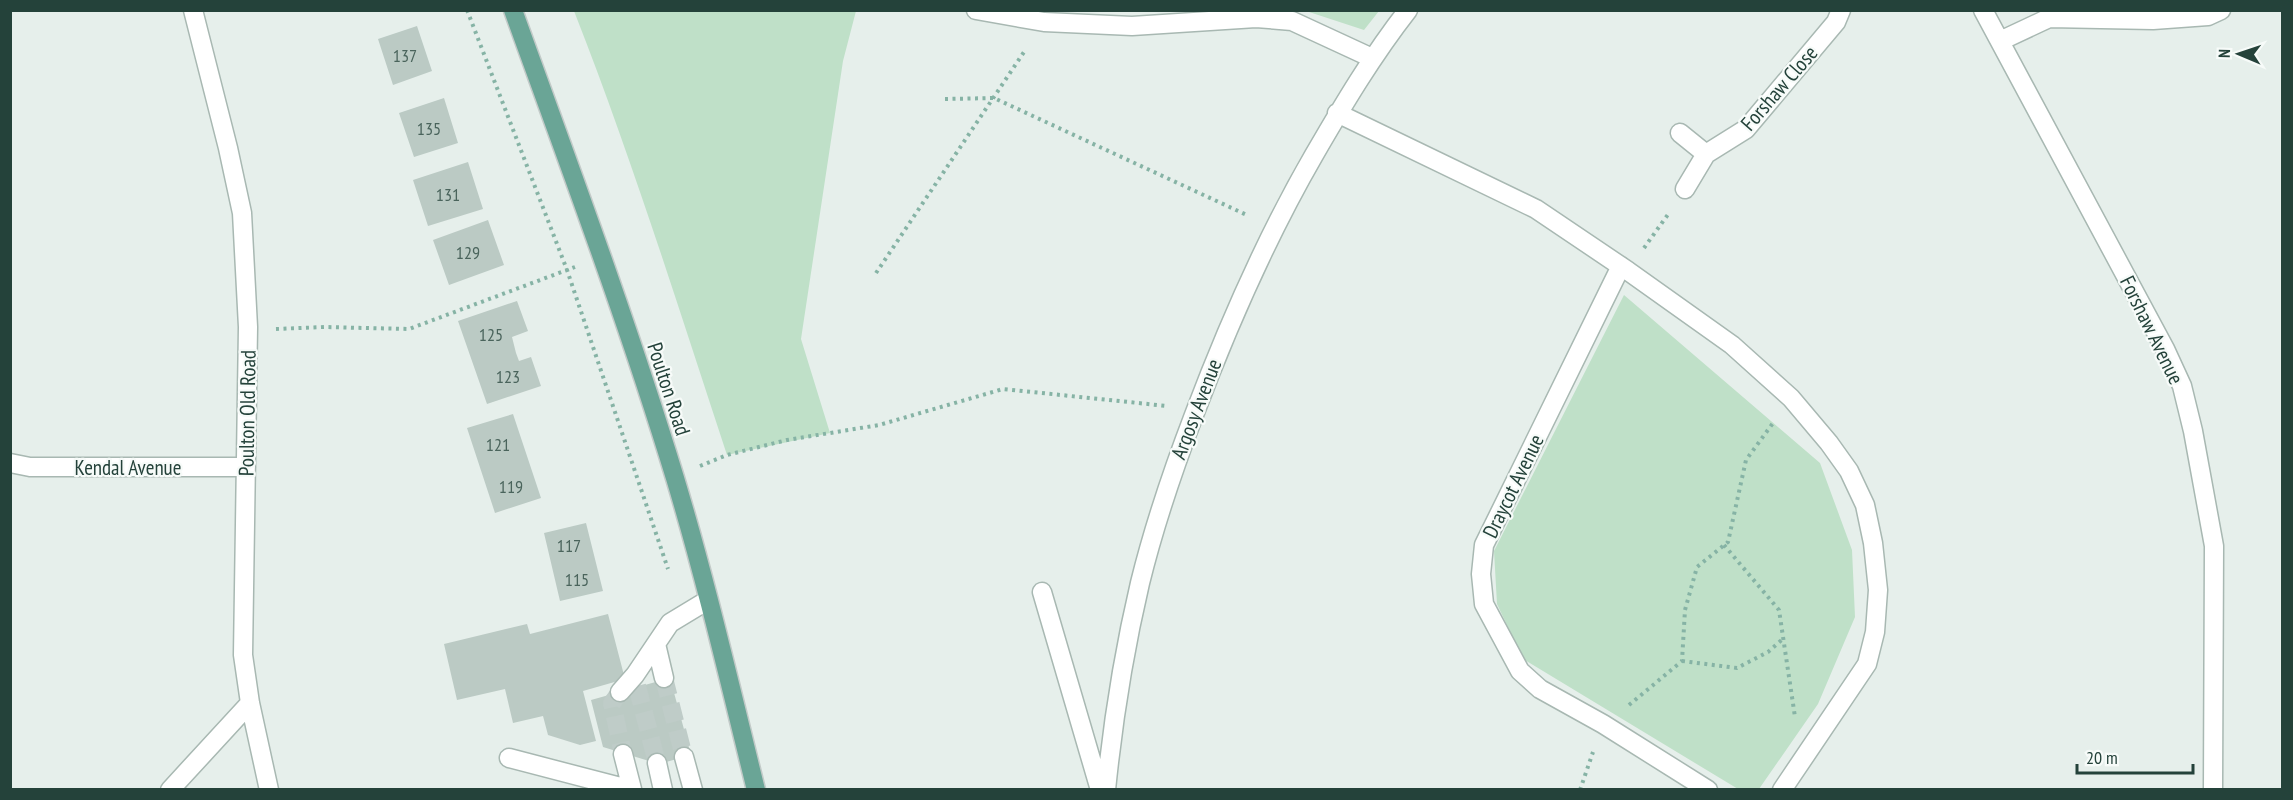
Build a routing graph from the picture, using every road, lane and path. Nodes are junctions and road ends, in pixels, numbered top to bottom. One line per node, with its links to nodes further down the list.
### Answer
1 (193, 10): 23 (street, Poulton Old Road)
2 (467, 10): 21 (path)
3 (513, 10): 19 (main road, Poulton Road)
4 (976, 10): 9 (street)
5 (1408, 10): 11 (street, Argosy Avenue)
6 (1841, 10): 16 (street, Forshaw Close)
7 (1983, 10): 10 (street, Forshaw Avenue)
8 (2221, 10): 10 (street)
9 (1044, 21): 11 (street); 12 (path)
10 (2000, 41): 56 (street, Forshaw Avenue)
11 (1372, 58): 14 (street, Argosy Avenue)
12 (994, 98): 13 (path); 18 (path); 22 (path)
13 (945, 99)
14 (1337, 113): 18 (street, Argosy Avenue); 20 (street)
15 (1680, 133): 16 (street)
16 (1706, 154): 17 (street, Forshaw Close)
17 (1685, 189): 20 (path)
18 (1275, 227): 25 (street, Argosy Avenue)
19 (602, 260): 21 (path); 28 (main road, Poulton Road)
20 (1624, 269): 24 (street); 39 (street, Draycot Avenue)
21 (567, 270): 23 (path); 32 (path)
22 (876, 273)
23 (248, 327): 27 (street, Poulton Old Road)
24 (1791, 398): 29 (path); 43 (street)
25 (1196, 409): 28 (path); 52 (street, Argosy Avenue)
26 (10, 462): 27 (street, Kendal Avenue)
27 (246, 467): 38 (street, Poulton Old Road)
28 (674, 476): 31 (main road, Poulton Road)
29 (1724, 545): 33 (path); 35 (path)
30 (1042, 592): 51 (street)
31 (708, 600): 32 (street); 50 (main road, Poulton Road)
32 (681, 616): 34 (street)
33 (1784, 638): 35 (path); 43 (path)
34 (656, 644): 36 (street); 37 (street)
35 (1682, 661): 39 (path)
36 (664, 678)
37 (631, 684)
38 (250, 703): 45 (street); 46 (street, Poulton Old Road)
39 (1603, 724): 53 (path); 54 (street, Draycot Avenue)
40 (623, 754): 47 (street)
41 (684, 757): 49 (street)
42 (509, 758): 47 (street)
43 (1801, 762): 55 (street)
44 (657, 763): 48 (street)
45 (171, 789)
46 (269, 789)
47 (632, 789)
48 (663, 789)
49 (693, 789)
50 (756, 789)
51 (1100, 789)
52 (1106, 789)
53 (1580, 789)
54 (1708, 789)
55 (1782, 789)
56 (2213, 789)

